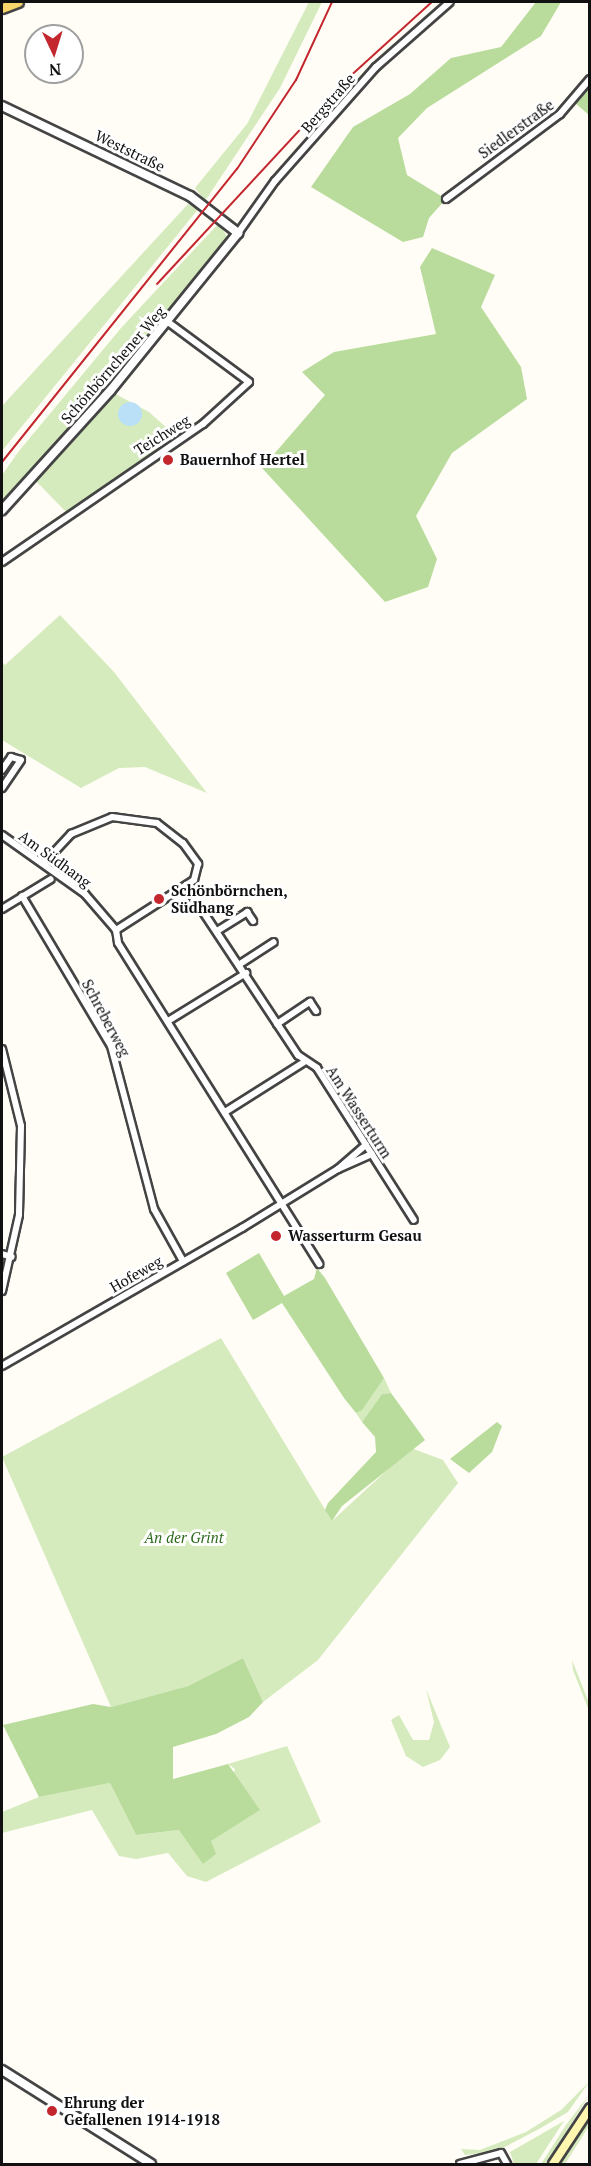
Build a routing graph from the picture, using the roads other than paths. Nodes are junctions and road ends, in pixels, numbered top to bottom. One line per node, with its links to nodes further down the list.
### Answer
1 (18, 2): 3 (main road)
2 (450, 2): 7 (street, Bergstraße)
3 (2, 8)
4 (590, 80): 6 (street, Siedlerstraße)
5 (2, 106): 7 (street, Weststraße)
6 (446, 199)
7 (238, 233): 8 (street, Schönbörnchener Weg)
8 (168, 322): 9 (street, Schönbörnchener Weg); 10 (street, Teichweg)
9 (2, 510)
10 (2, 562)
11 (2, 770): 12 (street)
12 (2, 788)
13 (2, 836): 14 (street, Am Südhang)
14 (44, 863): 16 (street); 20 (street, Am Südhang)
15 (51, 879): 17 (street)
16 (186, 886): 20 (street); 21 (street, Am Wasserturm)
17 (22, 896): 18 (street); 38 (street, Schreberweg)
18 (2, 909)
19 (253, 921): 21 (street)
20 (116, 930): 26 (street, Am Südhang)
21 (217, 931): 23 (street, Am Wasserturm)
22 (273, 942): 23 (street)
23 (240, 964): 24 (street, Am Wasserturm)
24 (246, 973): 26 (street); 27 (street, Am Wasserturm)
25 (316, 1011): 27 (street)
26 (168, 1022): 30 (street, Am Südhang)
27 (277, 1023): 29 (street, Am Wasserturm)
28 (2, 1050): 37 (street)
29 (304, 1062): 30 (street); 31 (street, Am Wasserturm)
30 (225, 1112): 34 (street, Am Südhang)
31 (366, 1145): 32 (street, Am Wasserturm); 33 (street)
32 (372, 1154): 33 (street); 35 (street, Am Wasserturm)
33 (338, 1169): 34 (street)
34 (283, 1202): 38 (street, Hofeweg); 39 (street, Am Südhang)
35 (414, 1220)
36 (2, 1254): 37 (street)
37 (12, 1257): 40 (street)
38 (183, 1261): 41 (street, Hofeweg)
39 (319, 1264)
40 (2, 1291)
41 (2, 1366)
42 (2, 2070): 44 (street)
43 (590, 2108): 47 (main road)
44 (151, 2164)
45 (460, 2164): 46 (street)
46 (507, 2164)
47 (553, 2164)

